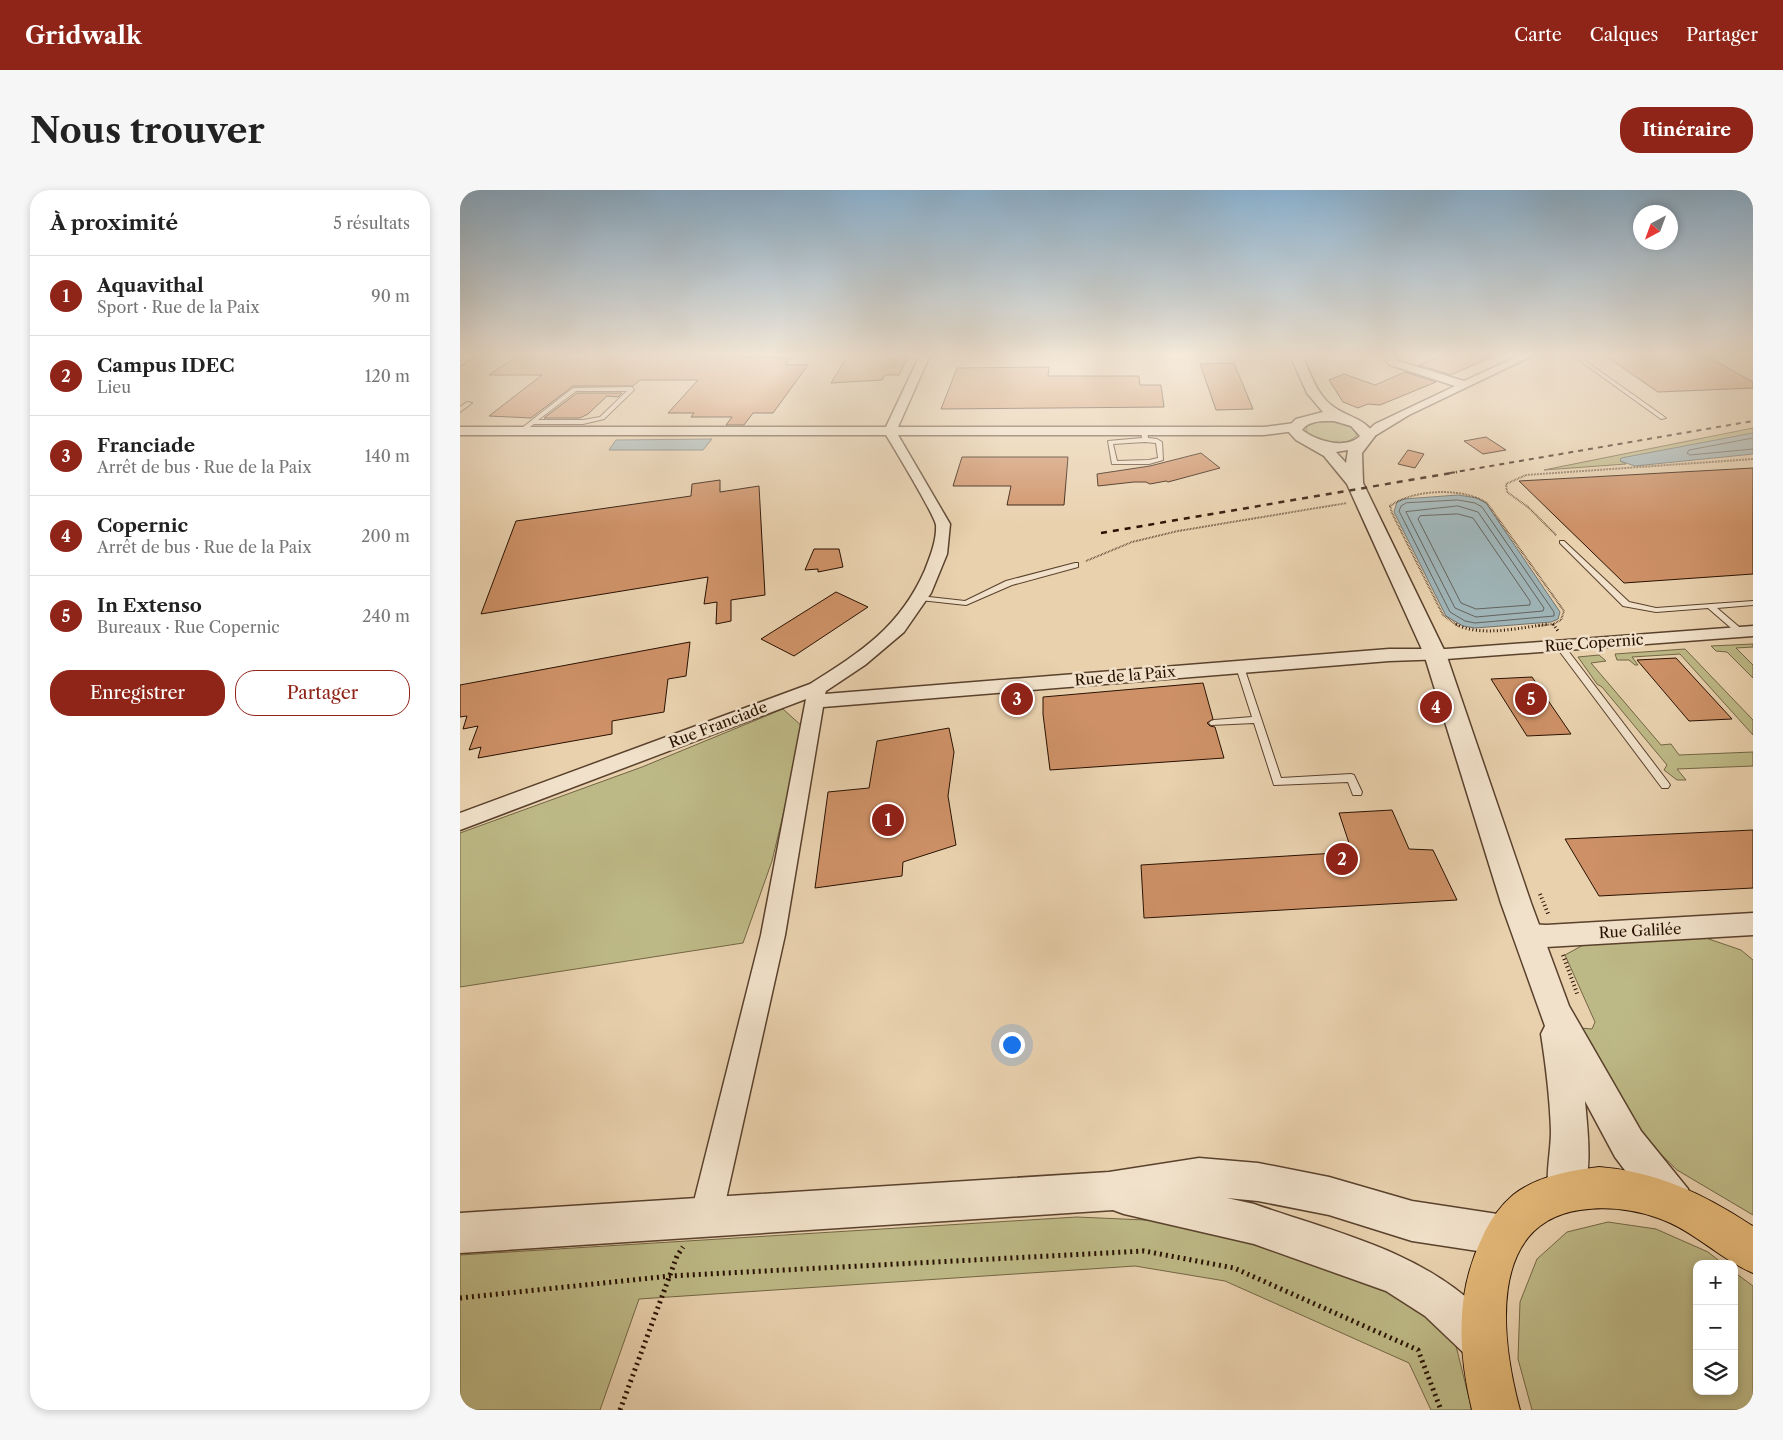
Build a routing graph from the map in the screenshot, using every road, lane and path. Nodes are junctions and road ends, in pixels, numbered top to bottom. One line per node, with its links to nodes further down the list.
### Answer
1 (546, 412): 10 (lane)
2 (608, 412): 10 (lane)
3 (899, 412): 13 (street)
4 (1315, 412): 14 (street)
5 (1330, 412): 9 (street)
6 (1654, 412): 8 (lane)
7 (1405, 413): 9 (street); 16 (street)
8 (1663, 418)
9 (1351, 421): 14 (street); 16 (street)
10 (533, 422): 11 (lane)
11 (521, 431): 12 (street); 13 (street)
12 (460, 432)
13 (890, 432): 15 (street); 22 (street, Rue Franciade)
14 (1303, 432): 15 (street); 16 (street); 18 (street)
15 (1144, 435): 15 (lane)
16 (1365, 439): 18 (street)
17 (1753, 459): 20 (path)
18 (1355, 482): 19 (street)
19 (1366, 503): 21 (path); 28 (street)
20 (1562, 542): 24 (lane)
21 (1076, 565): 22 (lane)
22 (920, 598): 30 (street, Rue Franciade)
23 (1753, 603): 24 (lane)
24 (1710, 606): 26 (lane)
25 (1554, 624): 25 (path); 27 (path)
26 (1747, 632): 27 (street, Rue Copernic)
27 (1565, 645): 28 (street, Rue Copernic); 33 (lane)
28 (1435, 654): 29 (street, Rue de la Paix); 37 (street)
29 (1240, 667): 30 (street, Rue de la Paix); 31 (lane)
30 (816, 694): 35 (street, Rue Franciade); 42 (street)
31 (1257, 720): 32 (lane); 34 (lane)
32 (1214, 723)
33 (1665, 785)
34 (1357, 792)
35 (460, 822)
36 (1753, 924): 37 (street, Rue Galilée)
37 (1528, 935): 38 (street)
38 (1555, 1013): 40 (street); 41 (street)
39 (1109, 1191): 42 (street); 44 (street); 48 (street)
40 (1566, 1191): 41 (main road); 44 (main road)
41 (1674, 1203): 45 (main road)
42 (706, 1217): 43 (street); 46 (path)
43 (460, 1233)
44 (1504, 1235): 48 (main road)
45 (1753, 1252)
46 (670, 1276): 47 (path); 49 (path); 50 (path)
47 (460, 1298)
48 (1482, 1341): 51 (main road)
49 (620, 1410)
50 (1441, 1410)
51 (1496, 1410)

